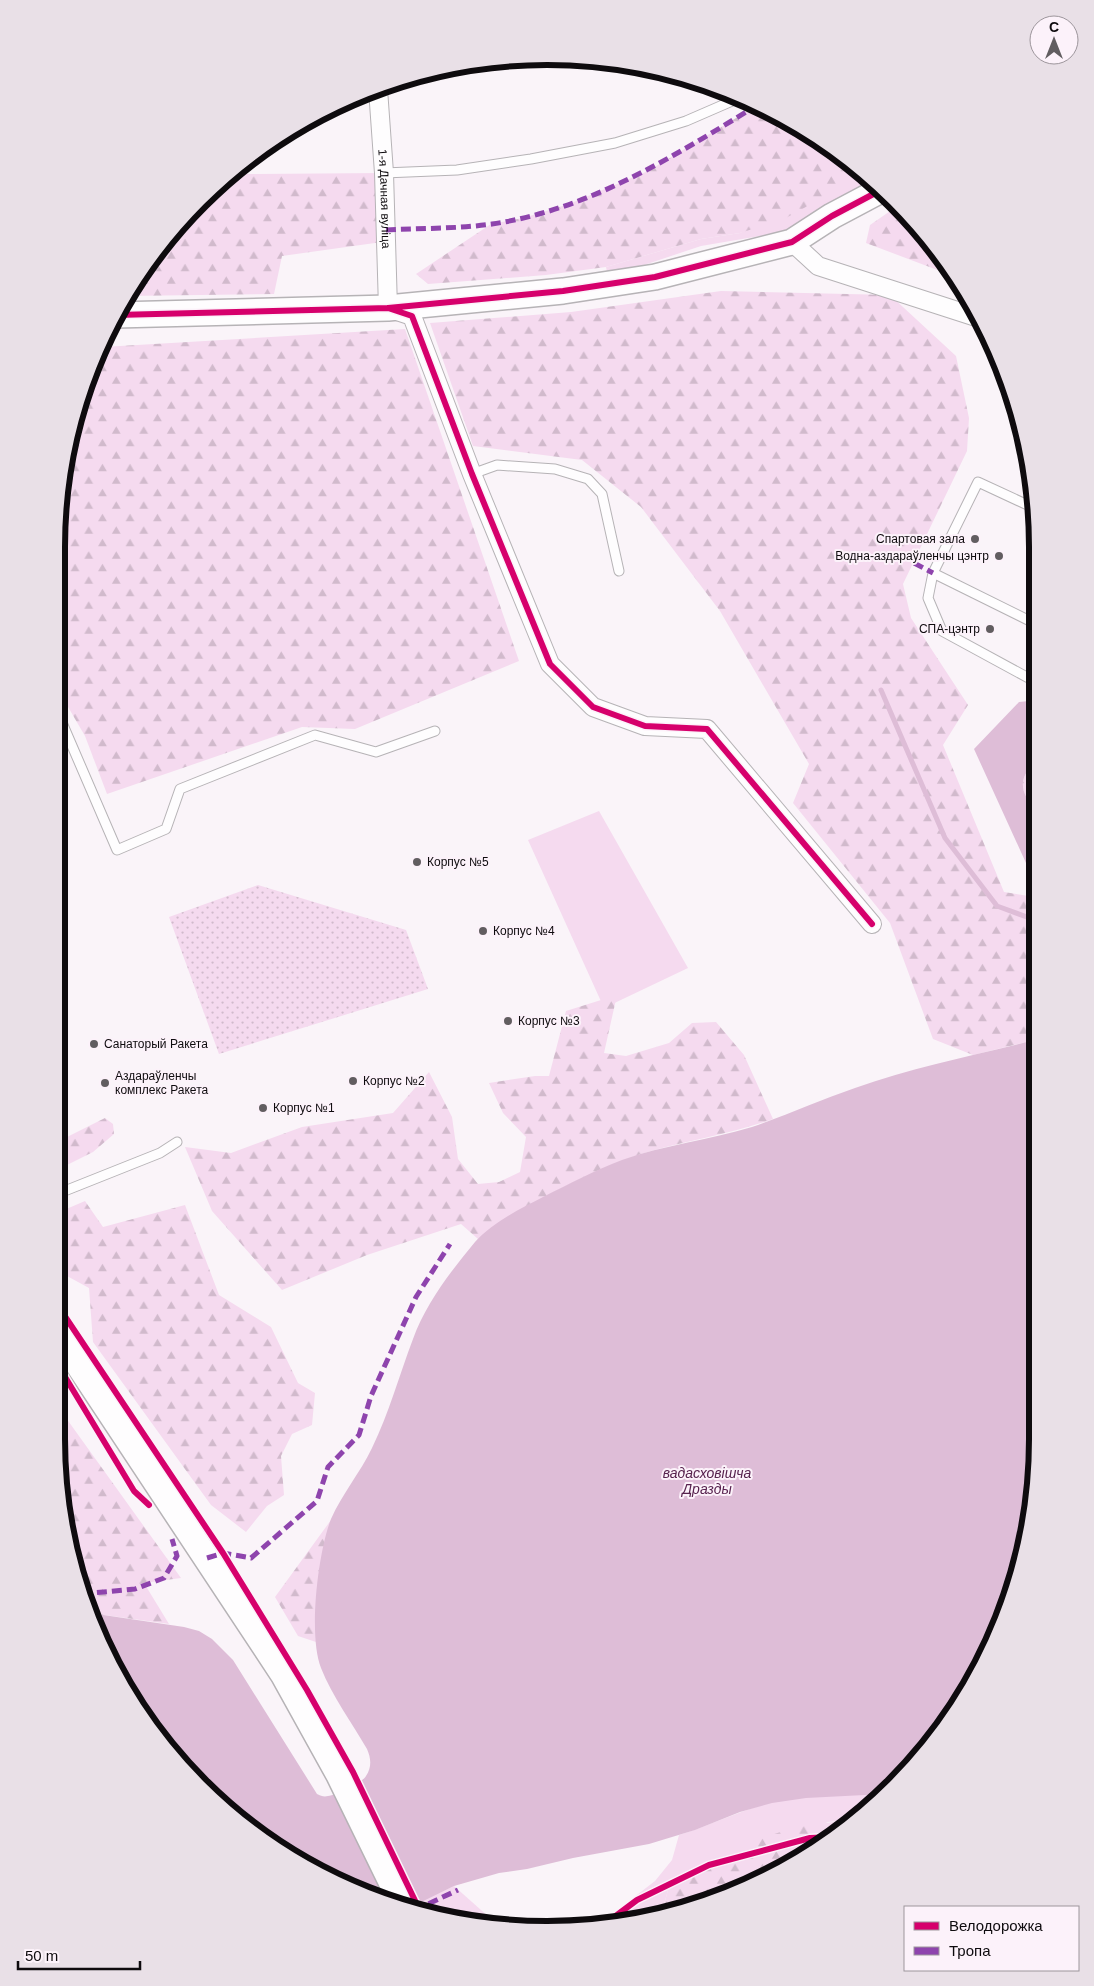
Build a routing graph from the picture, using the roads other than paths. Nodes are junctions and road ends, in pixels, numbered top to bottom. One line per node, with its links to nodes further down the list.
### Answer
1 (379, 96): 3 (street, 1-я Дачная вуліца)
2 (730, 102): 3 (lane)
3 (384, 173): 6 (street, 1-я Дачная вуліца)
4 (874, 194): 5 (street)
5 (792, 242): 6 (street); 7 (street)
6 (388, 308): 8 (street); 9 (street)
7 (969, 315)
8 (125, 316)
9 (472, 474): 11 (lane); 17 (street)
10 (1027, 505): 12 (lane)
11 (619, 571)
12 (933, 573): 13 (lane); 14 (lane)
13 (1029, 621)
14 (1029, 678)
15 (65, 730): 16 (lane)
16 (435, 731)
17 (872, 924)
18 (177, 1142): 19 (lane)
19 (65, 1190)
20 (65, 1345): 21 (street)
21 (399, 1897)

